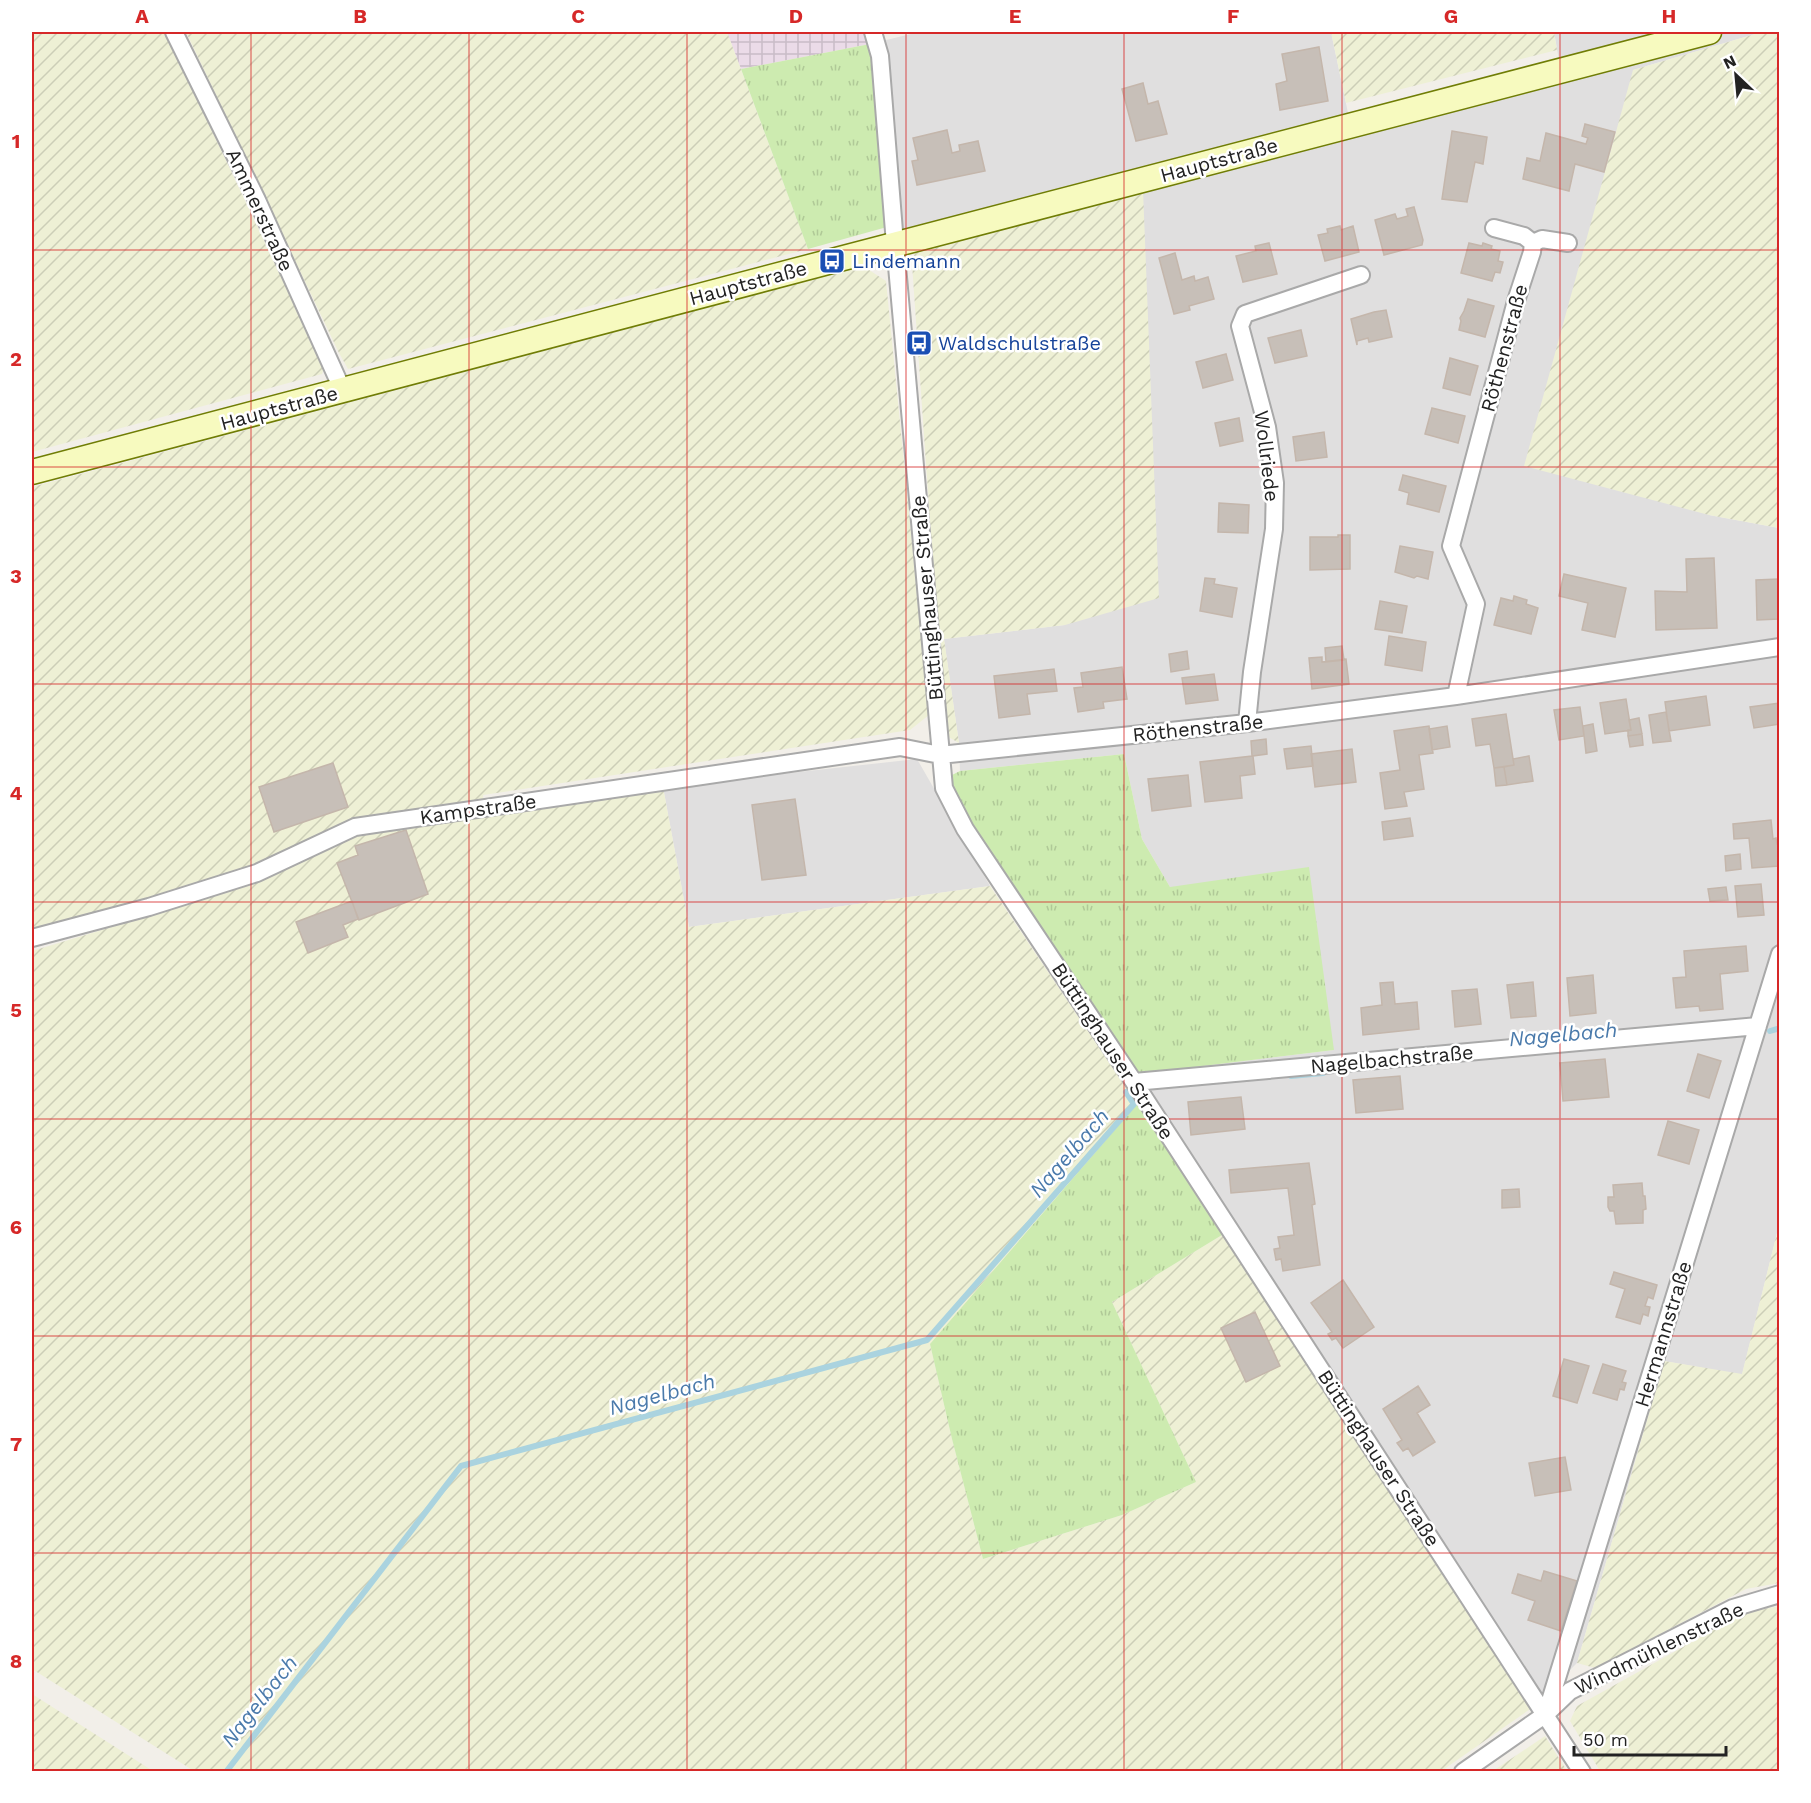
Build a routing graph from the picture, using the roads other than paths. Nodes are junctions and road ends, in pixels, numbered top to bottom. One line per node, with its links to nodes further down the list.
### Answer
1 (174, 32): 9 (street, Ammerstraße)
2 (873, 32): 7 (street)
3 (1709, 32): 7 (main road, Hauptstraße)
4 (1494, 228): 5 (street)
5 (1533, 243): 6 (street); 12 (street, Röthenstraße)
6 (1568, 243)
7 (895, 244): 9 (main road, Hauptstraße); 14 (street, Büttinghauser Straße)
8 (1361, 275): 13 (street, Wollriede)
9 (344, 391): 10 (main road, Hauptstraße)
10 (32, 472)
11 (1779, 647): 12 (street, Röthenstraße)
12 (1456, 696): 13 (street, Röthenstraße)
13 (1247, 723): 14 (street, Röthenstraße)
14 (940, 755): 15 (street, Kampstraße); 18 (street, Büttinghauser Straße)
15 (32, 938)
16 (1779, 954): 17 (street, Hermannstraße)
17 (1758, 1026): 18 (street, Nagelbachstraße); 20 (street, Hermannstraße)
18 (1134, 1082): 20 (street, Büttinghauser Straße)
19 (1779, 1594): 20 (street, Windmühlenstraße)
20 (1546, 1714): 21 (street, Windmühlenstraße); 22 (street, Büttinghauser Straße)
21 (1463, 1772)
22 (1582, 1772)

